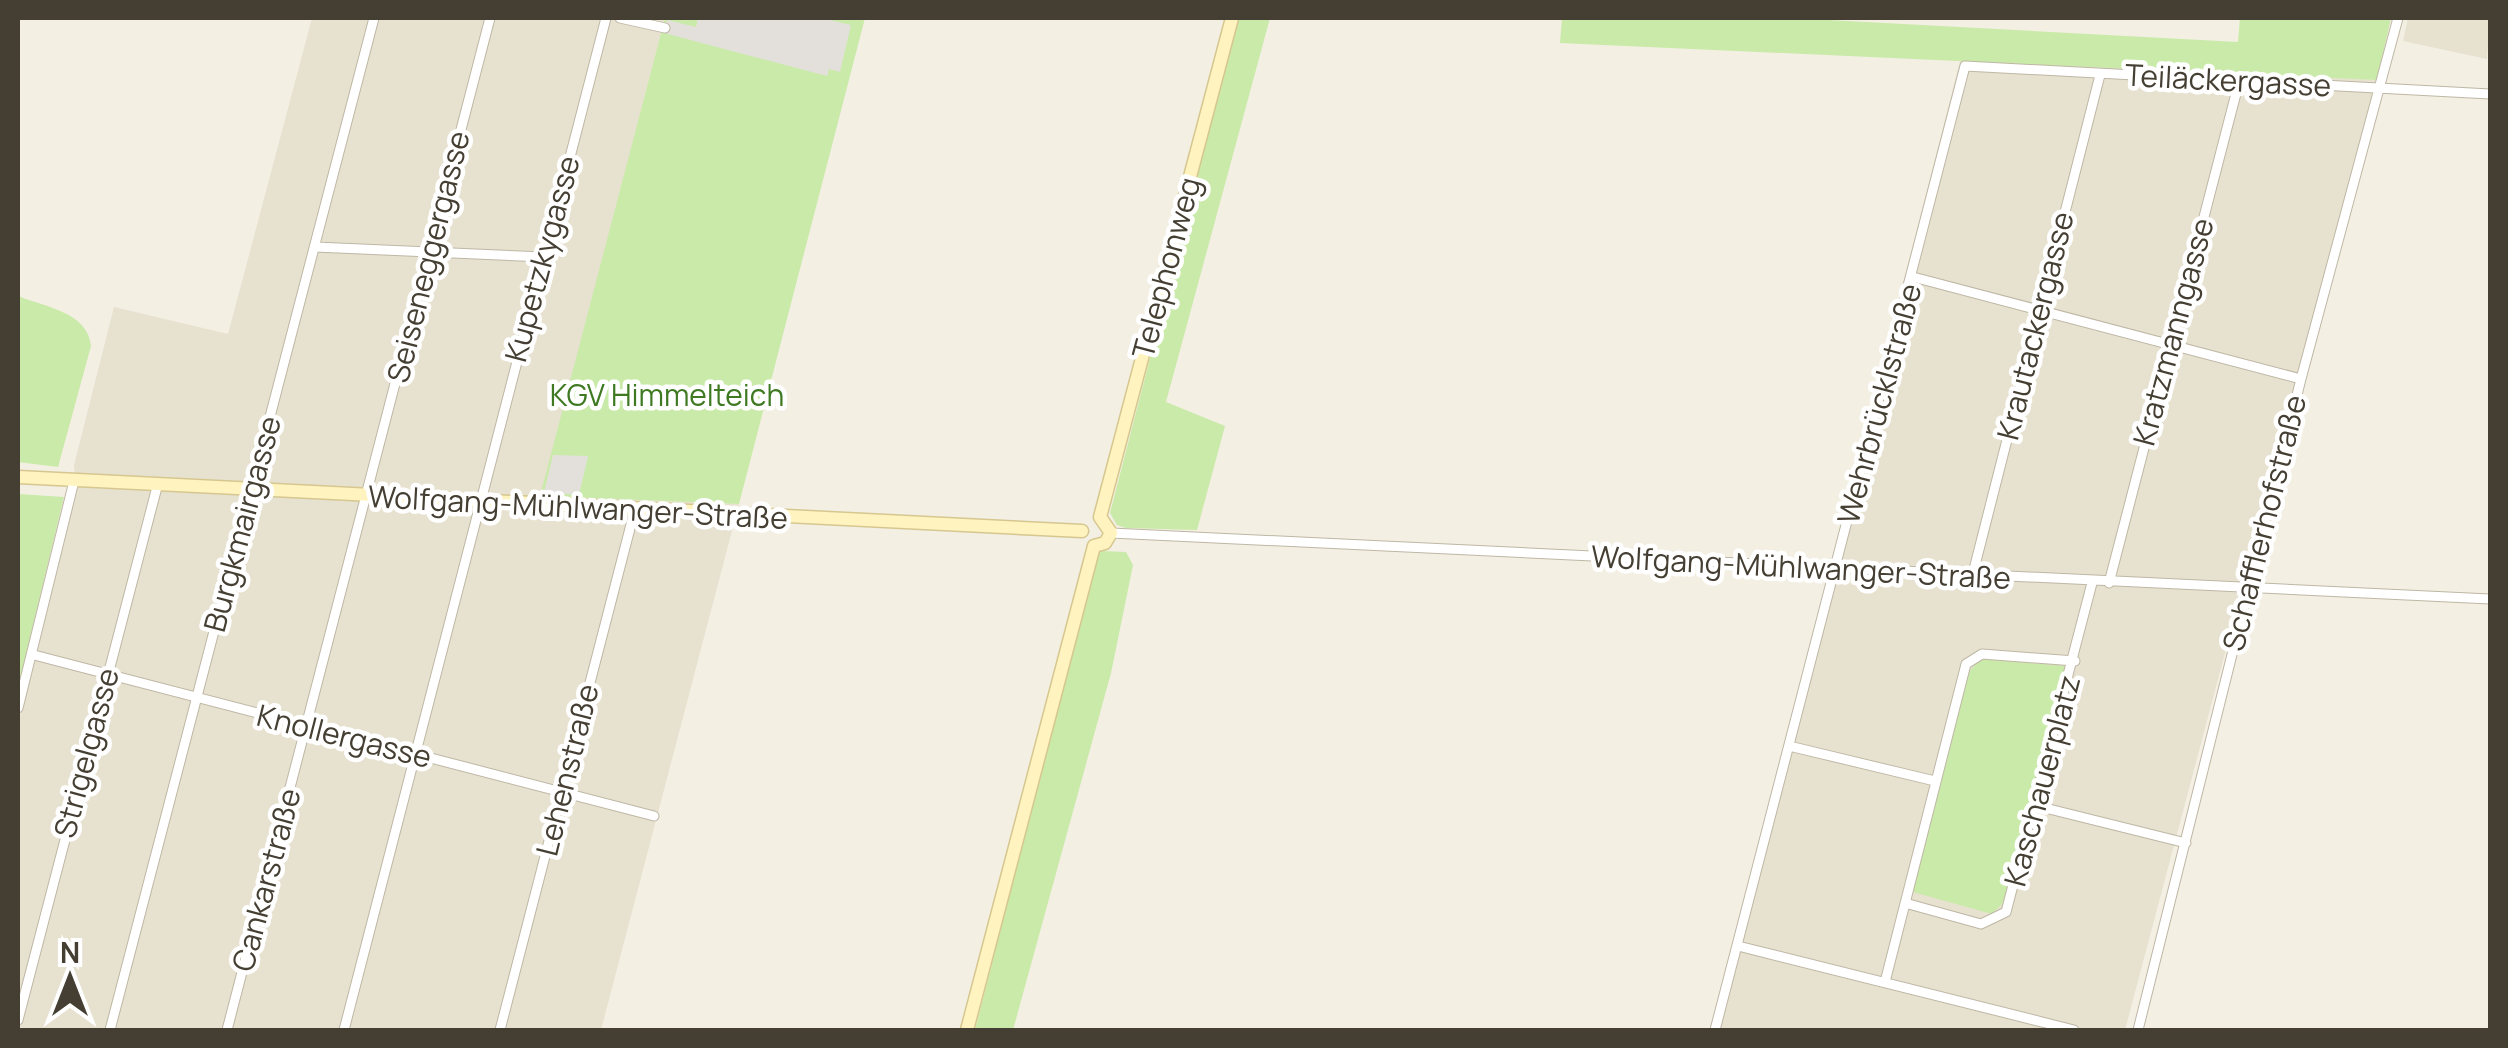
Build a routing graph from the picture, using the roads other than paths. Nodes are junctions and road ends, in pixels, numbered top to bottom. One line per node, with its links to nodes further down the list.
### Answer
1 (374, 18): 13 (street, Burgkmairgasse)
2 (490, 18): 14 (street, Seiseneggergasse)
3 (606, 18): 15 (street, Kupetzkygasse)
4 (620, 18): 7 (street)
5 (1232, 18): 27 (street, Telephonweg)
6 (2398, 18): 11 (street, Schafflerhofstraße)
7 (665, 28)
8 (1965, 66): 9 (street, Teiläckergasse); 16 (street, Wehrbrücklstraße)
9 (2100, 75): 10 (street, Teiläckergasse); 17 (street, Krautackergasse)
10 (2239, 82): 11 (street, Teiläckergasse); 18 (street, Kratzmanngasse)
11 (2381, 88): 12 (street, Teiläckergasse); 19 (street, Schafflerhofstraße)
12 (2490, 94)
13 (314, 247): 14 (street); 23 (street, Burgkmairgasse)
14 (430, 252): 15 (street); 24 (street, Seiseneggergasse)
15 (544, 257): 25 (street, Kupetzkygasse)
16 (1914, 277): 17 (street); 31 (street, Wehrbrücklstraße)
17 (2040, 310): 18 (street); 32 (street, Krautackergasse)
18 (2170, 345): 19 (street); 34 (street, Kratzmanngasse)
19 (2301, 379): 35 (street, Schafflerhofstraße)
20 (18, 477): 21 (street, Wolfgang-Mühlwanger-Straße)
21 (74, 482): 22 (street, Wolfgang-Mühlwanger-Straße); 37 (street)
22 (157, 487): 23 (street, Wolfgang-Mühlwanger-Straße); 39 (street, Strigelgasse)
23 (252, 491): 24 (street, Wolfgang-Mühlwanger-Straße); 40 (street, Burgkmairgasse)
24 (368, 497): 25 (street, Wolfgang-Mühlwanger-Straße); 42 (street, Cankarstraße)
25 (479, 501): 26 (street, Wolfgang-Mühlwanger-Straße); 44 (street, Kupetzkygasse)
26 (635, 509): 28 (street, Wolfgang-Mühlwanger-Straße); 46 (street, Lehenstraße)
27 (1100, 517): 28 (street); 29 (street)
28 (1082, 531): 30 (street)
29 (1111, 532): 30 (street); 31 (street, Wolfgang-Mühlwanger-Straße)
30 (1094, 546): 58 (street)
31 (1837, 569): 32 (street, Wolfgang-Mühlwanger-Straße); 43 (street, Wehrbrücklstraße)
32 (1972, 577): 33 (street, Wolfgang-Mühlwanger-Straße)
33 (2092, 582): 34 (street, Wolfgang-Mühlwanger-Straße); 38 (street, Kaschauerplatz)
34 (2109, 583): 35 (street, Wolfgang-Mühlwanger-Straße)
35 (2249, 588): 36 (street, Wolfgang-Mühlwanger-Straße); 49 (street, Schafflerhofstraße)
36 (2490, 599)
37 (34, 655): 39 (street, Knollergasse); 41 (street)
38 (2075, 661): 45 (street, Kaschauerplatz); 47 (street, Kaschauerplatz)
39 (107, 675): 40 (street, Knollergasse); 53 (street, Strigelgasse)
40 (197, 699): 42 (street, Knollergasse); 54 (street, Burgkmairgasse)
41 (18, 708)
42 (307, 728): 44 (street, Knollergasse); 55 (street, Cankarstraße)
43 (1789, 746): 45 (street); 51 (street, Wehrbrücklstraße)
44 (415, 756): 46 (street, Knollergasse); 56 (street, Kupetzkygasse)
45 (1935, 781): 50 (street, Kaschauerplatz)
46 (562, 793): 48 (street, Knollergasse); 57 (street, Lehenstraße)
47 (2037, 806): 49 (street); 50 (street, Kaschauerplatz)
48 (654, 816)
49 (2186, 842): 61 (street, Schafflerhofstraße)
50 (1905, 903): 52 (street, Kaschauerplatz)
51 (1738, 946): 52 (street); 59 (street, Wehrbrücklstraße)
52 (1885, 982): 60 (street)
53 (18, 1020)
54 (110, 1030)
55 (228, 1030)
56 (344, 1030)
57 (500, 1030)
58 (967, 1030)
59 (1716, 1030)
60 (2074, 1030)
61 (2138, 1030)

